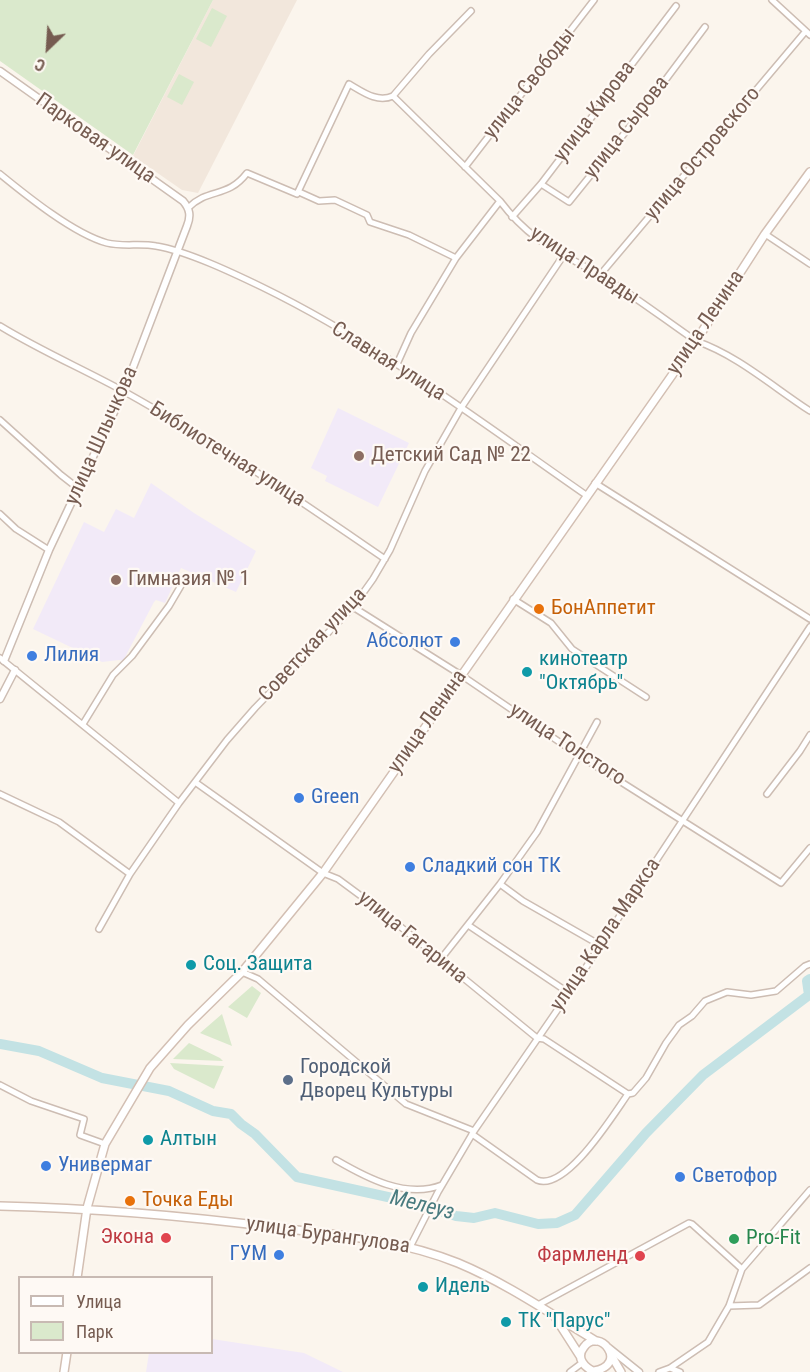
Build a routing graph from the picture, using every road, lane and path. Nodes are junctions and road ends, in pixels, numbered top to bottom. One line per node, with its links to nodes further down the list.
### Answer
1 (594, 0): 9 (street, улица Свободы)
2 (772, 0): 6 (street)
3 (676, 6): 12 (street, улица Кирова)
4 (471, 10): 8 (street)
5 (705, 27): 12 (street, улица Сырова)
6 (808, 34): 22 (street, улица Островского)
7 (0, 71): 15 (street, Парковая улица)
8 (393, 96): 9 (street, улица Правды); 13 (street)
9 (465, 168): 14 (street, улица Правды)
10 (810, 172): 17 (main road, улица Ленина)
11 (0, 174): 18 (street, Славная улица)
12 (540, 184): 16 (street, улица Кирова)
13 (299, 192): 15 (street); 20 (street)
14 (500, 201): 16 (street, улица Правды); 20 (street)
15 (188, 208): 18 (street, улица Шлычкова)
16 (512, 217): 19 (street, улица Правды)
17 (765, 234): 21 (street); 24 (main road, улица Ленина)
18 (178, 250): 25 (street, Славная улица); 26 (street, улица Шлычкова)
19 (563, 256): 22 (street, улица Правды); 27 (street, Советская улица)
20 (456, 258): 25 (street)
21 (810, 264)
22 (600, 275): 24 (street, улица Правды)
23 (0, 326): 26 (street, Библиотечная улица)
24 (696, 341): 28 (street, улица Правды); 30 (main road, улица Ленина)
25 (397, 364): 27 (street, Славная улица)
26 (124, 391): 31 (street, улица Шлычкова); 35 (street, Библиотечная улица)
27 (461, 408): 32 (street, Славная улица); 35 (street, Советская улица)
28 (810, 411)
29 (0, 420): 31 (street)
30 (595, 483): 32 (main road, улица Ленина); 39 (street)
31 (79, 489): 34 (street, улица Шлычкова)
32 (586, 495): 37 (main road, улица Ленина)
33 (0, 514): 34 (street)
34 (49, 549): 41 (street, улица Шлычкова)
35 (385, 559): 38 (street, Советская улица)
36 (186, 577): 47 (street)
37 (513, 599): 43 (main road, улица Ленина); 44 (street)
38 (353, 607): 43 (street, улица Толстого); 50 (street, Советская улица)
39 (810, 620)
40 (810, 627): 54 (street, улица Карла Маркса)
41 (2, 659): 42 (street)
42 (15, 670): 45 (street); 47 (street)
43 (461, 675): 49 (street, улица Толстого); 56 (main road, улица Ленина)
44 (646, 697)
45 (0, 699)
46 (597, 722): 49 (street)
47 (82, 724): 53 (street)
48 (810, 735): 52 (street)
49 (579, 756): 54 (street, улица Толстого); 58 (street)
50 (195, 782): 53 (street, Советская улица); 56 (street, улица Гагарина)
51 (0, 794): 57 (street)
52 (767, 794)
53 (179, 803): 57 (street, Советская улица)
54 (683, 820): 55 (street, улица Толстого); 61 (street, улица Карла Маркса)
55 (810, 848)
56 (323, 873): 62 (street, улица Гагарина); 64 (main road, улица Ленина)
57 (130, 874): 60 (street, Советская улица)
58 (500, 884): 59 (street); 61 (street)
59 (468, 925): 62 (street); 65 (street)
60 (99, 929)
61 (600, 945): 65 (street, улица Карла Маркса)
62 (440, 960): 66 (street, улица Гагарина)
63 (810, 964): 68 (street)
64 (242, 972): 69 (street); 70 (main road, улица Ленина)
65 (569, 993): 66 (street, улица Карла Маркса)
66 (537, 1038): 68 (street, улица Гагарина); 69 (street, улица Карла Маркса)
67 (0, 1085): 70 (street)
68 (628, 1094): 69 (street)
69 (473, 1132): 72 (street, улица Карла Маркса)
70 (105, 1144): 75 (main road, улица Ленина)
71 (336, 1160): 72 (street)
72 (442, 1185): 76 (street, улица Карла Маркса)
73 (810, 1190): 78 (street)
74 (0, 1206): 75 (main road, улица Бурангулова)
75 (87, 1208): 76 (main road, улица Бурангулова); 79 (main road, улица Ленина)
76 (410, 1247): 80 (main road, улица Бурангулова)
77 (810, 1268): 81 (street)
78 (742, 1269): 80 (street); 81 (street)
79 (77, 1276)
80 (538, 1305): 82 (main road, улица Бурангулова)
81 (729, 1306): 87 (street)
82 (554, 1315): 83 (main road, улица Бурангулова); 86 (main road, улица Бурангулова)
83 (596, 1341): 84 (main road, улица Бурангулова); 86 (main road)
84 (610, 1352): 90 (main road, улица Бурангулова); 91 (main road); 92 (street)
85 (67, 1354): 88 (main road)
86 (581, 1360): 89 (street); 90 (main road, улица Бурангулова)
87 (670, 1368): 93 (street); 94 (street)
88 (64, 1372)
89 (570, 1372)
90 (595, 1372)
91 (621, 1372)
92 (639, 1372)
93 (659, 1372)
94 (680, 1372)

